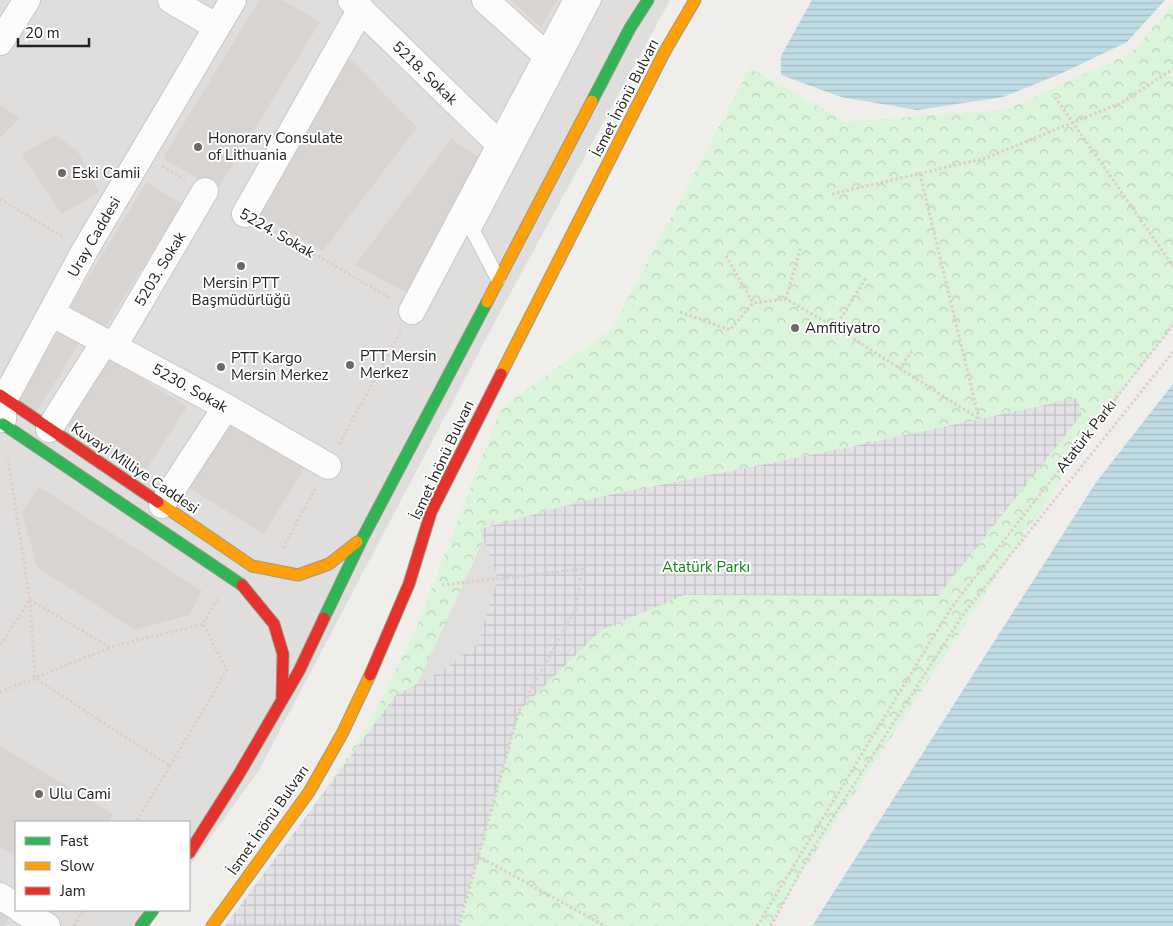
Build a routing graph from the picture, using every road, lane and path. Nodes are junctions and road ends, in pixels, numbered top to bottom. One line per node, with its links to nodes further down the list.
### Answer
1 (27, 0): 11 (street)
2 (171, 0): 10 (street)
3 (233, 0): 10 (street, Uray Caddesi)
4 (485, 0): 12 (street)
5 (577, 0): 12 (street)
6 (594, 0): 28 (lane)
7 (648, 0): 28 (main road, İsmet İnönü Bulvarı)
8 (695, 0): 68 (main road, İsmet İnönü Bulvarı)
9 (356, 5): 16 (street, 5218. Sokak); 22 (street)
10 (217, 27): 17 (street, Uray Caddesi)
11 (0, 42)
12 (547, 56): 16 (street)
13 (1173, 69): 15 (path)
14 (1055, 97): 15 (path)
15 (1073, 123): 18 (path); 26 (path)
16 (500, 145): 31 (street)
17 (142, 154): 19 (path); 24 (street, Uray Caddesi)
18 (920, 174): 20 (path); 39 (path)
19 (206, 191): 36 (street, 5203. Sokak)
20 (832, 194)
21 (0, 199): 24 (path)
22 (246, 214): 31 (path, 5224. Sokak)
23 (800, 246): 29 (path)
24 (84, 250): 33 (street, Uray Caddesi)
25 (726, 256): 30 (path)
26 (1173, 266)
27 (866, 278): 35 (path)
28 (498, 279): 46 (main road, İsmet İnönü Bulvarı)
29 (786, 299): 30 (path); 35 (path)
30 (752, 302): 32 (path)
31 (412, 311)
32 (680, 312)
33 (51, 313): 36 (street, 5230. Sokak); 40 (street, Uray Caddesi)
34 (1173, 325): 71 (path, Atatürk Parkı)
35 (835, 327): 39 (path)
36 (109, 344): 41 (street, 5230. Sokak); 43 (street, 5203. Sokak)
37 (912, 351): 39 (path)
38 (1173, 352): 72 (path)
39 (900, 369)
40 (2, 397): 42 (street); 43 (main road, Kuvayi Milliye Caddesi)
41 (226, 407): 44 (street, 5230. Sokak); 45 (street)
42 (2, 425): 47 (main road); 49 (path)
43 (49, 428): 45 (main road, Kuvayi Milliye Caddesi)
44 (328, 466)
45 (162, 505): 46 (main road, Kuvayi Milliye Caddesi)
46 (362, 539): 55 (main road, İsmet İnönü Bulvarı)
47 (230, 577): 50 (path); 55 (main road)
48 (442, 584): 59 (path)
49 (30, 600): 51 (path); 52 (path); 53 (path)
50 (203, 624): 52 (path); 56 (path)
51 (0, 645)
52 (110, 647): 53 (path)
53 (35, 678): 54 (path); 56 (path)
54 (0, 692)
55 (282, 700): 58 (main road, İsmet İnönü Bulvarı)
56 (170, 766): 57 (path)
57 (137, 821)
58 (190, 851)
59 (478, 856): 69 (path); 70 (path)
60 (0, 896): 61 (street)
61 (15, 905)
62 (23, 911): 65 (street)
63 (82, 911): 66 (path)
64 (152, 911): 67 (main road)
65 (47, 926)
66 (74, 926)
67 (141, 926)
68 (212, 926)
69 (458, 926)
70 (605, 926)
71 (757, 926)
72 (771, 926)

